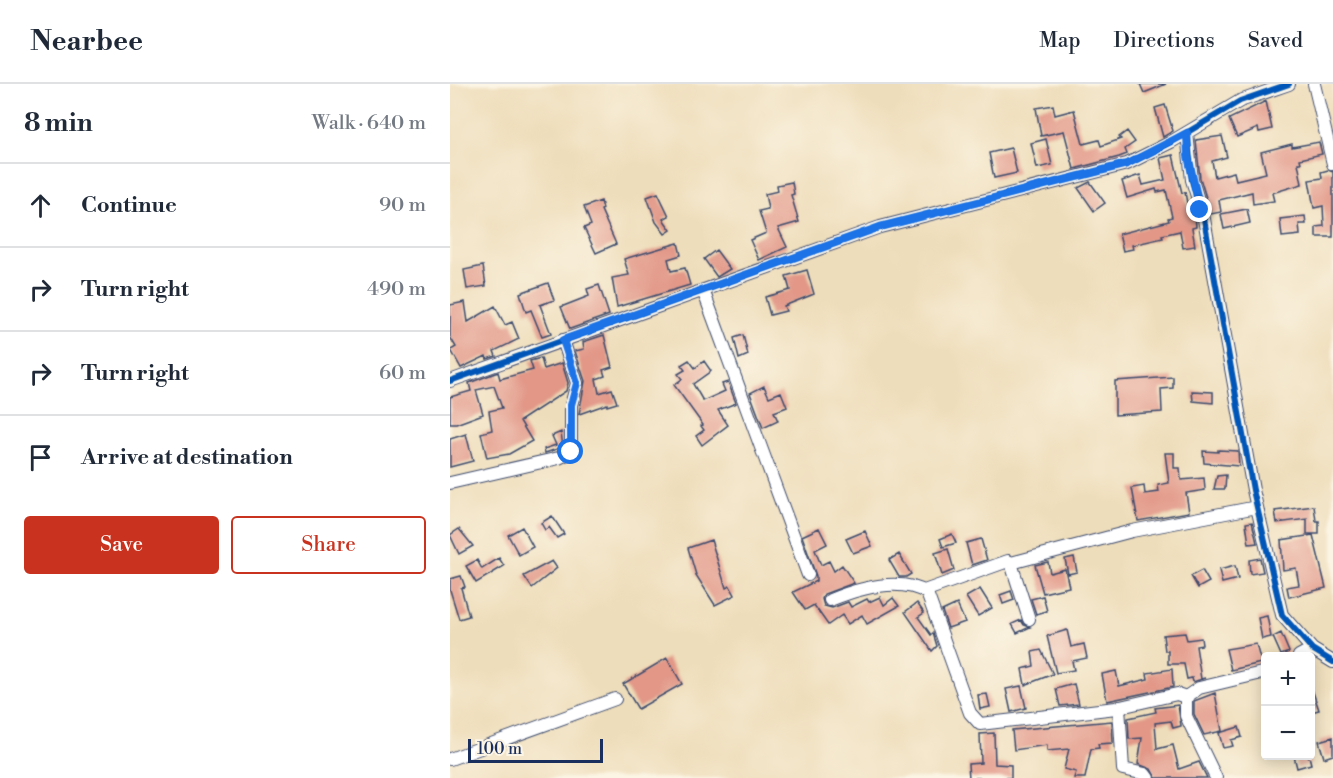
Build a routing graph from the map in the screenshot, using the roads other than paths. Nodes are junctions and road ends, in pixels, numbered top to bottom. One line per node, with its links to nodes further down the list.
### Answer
1 (1289, 84): 3 (street)
2 (1314, 84): 4 (street)
3 (1187, 133): 5 (street); 9 (street)
4 (1333, 164)
5 (703, 290): 6 (street); 11 (street)
6 (563, 340): 7 (street); 8 (street)
7 (450, 381)
8 (450, 483)
9 (1257, 507): 10 (street); 15 (street)
10 (1011, 563): 12 (street); 14 (street)
11 (808, 575)
12 (924, 591): 13 (street); 21 (street)
13 (830, 600)
14 (1029, 619)
15 (1312, 649): 16 (street); 17 (street)
16 (1307, 652)
17 (1333, 662)
18 (1261, 673): 19 (street)
19 (1186, 697): 21 (street); 24 (street)
20 (615, 699): 22 (street)
21 (1119, 707): 23 (street)
22 (450, 759)
23 (1149, 778)
24 (1216, 778)

